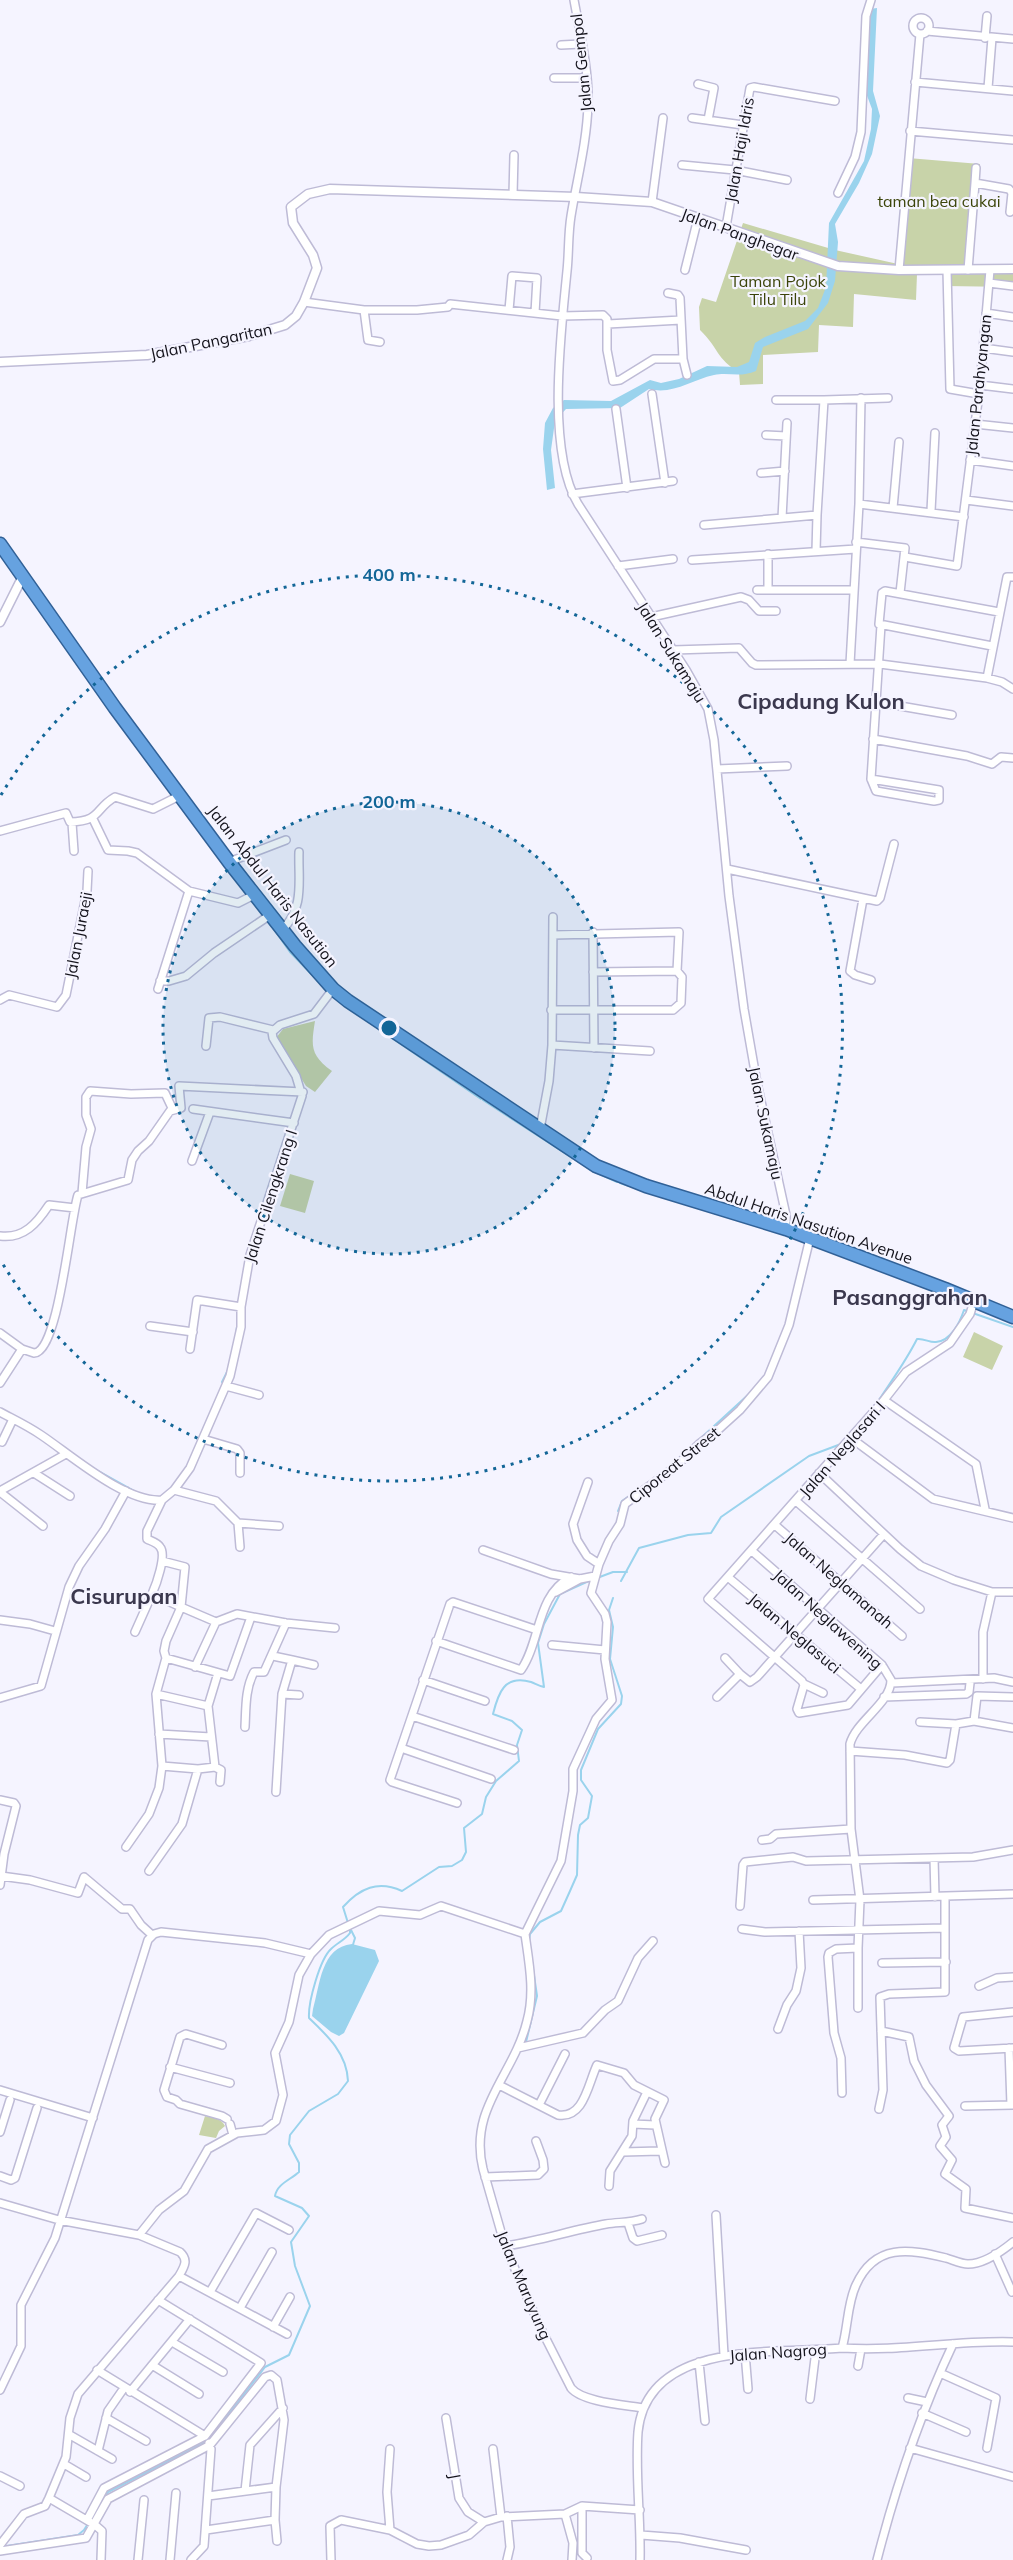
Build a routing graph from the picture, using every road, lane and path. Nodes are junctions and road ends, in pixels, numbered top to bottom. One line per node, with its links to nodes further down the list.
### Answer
1 (574, 0): 6 (street, Jalan Gempol)
2 (871, 0): 27 (street)
3 (987, 16): 4 (street)
4 (989, 38): 5 (street); 10 (street); 12 (street)
5 (1013, 39)
6 (581, 44): 7 (street); 9 (street, Jalan Gempol)
7 (561, 45)
8 (554, 78): 9 (street)
9 (586, 78): 29 (street, Jalan Gempol)
10 (915, 82): 12 (street); 19 (street)
11 (698, 84): 17 (street)
12 (988, 88): 13 (street)
13 (1013, 91)
14 (836, 101): 18 (street, Jalan Haji Idris)
15 (663, 118): 30 (street)
16 (692, 118): 17 (street)
17 (708, 120): 18 (street)
18 (743, 124): 24 (street, Jalan Haji Idris)
19 (910, 131): 20 (street); 36 (street)
20 (1013, 140)
21 (514, 155): 28 (street)
22 (682, 165): 24 (street)
23 (976, 168): 26 (street)
24 (735, 170): 25 (street); 33 (street, Jalan Haji Idris)
25 (787, 180)
26 (975, 183): 31 (street); 38 (street)
27 (838, 193)
28 (513, 195): 29 (street, Jalan Pangaritan); 43 (street, Jalan Pangaritan)
29 (576, 197): 30 (street, Jalan Panghegar); 48 (street, Jalan Sukamaju)
30 (652, 202): 32 (street, Jalan Panghegar)
31 (1010, 212)
32 (698, 218): 33 (street, Jalan Panghegar); 35 (street)
33 (726, 227): 36 (street, Jalan Panghegar)
34 (1013, 269): 39 (street, Jalan Panghegar)
35 (685, 270)
36 (899, 270): 37 (street, Jalan Panghegar)
37 (947, 270): 38 (street, Jalan Panghegar); 61 (street)
38 (968, 270): 39 (street, Jalan Panghegar)
39 (990, 270): 40 (street, Jalan Parahyangan)
40 (989, 283): 41 (street); 47 (street, Jalan Parahyangan)
41 (1013, 286)
42 (668, 293): 50 (street)
43 (312, 303): 44 (street); 56 (street, Jalan Pangaritan)
44 (364, 310): 45 (street); 52 (street)
45 (509, 310): 46 (street); 46 (street)
46 (535, 313): 48 (street)
47 (986, 313): 49 (street); 53 (street, Jalan Parahyangan)
48 (562, 316): 51 (street); 81 (street, Jalan Sukamaju)
49 (1013, 317)
50 (681, 320): 51 (street); 55 (street)
51 (608, 324): 55 (street)
52 (380, 342)
53 (983, 348): 54 (street); 58 (street, Jalan Parahyangan)
54 (1013, 352)
55 (683, 359): 57 (street)
56 (0, 362)
57 (687, 375)
58 (980, 385): 59 (street); 61 (street, Jalan Parahyangan)
59 (1013, 389)
60 (652, 394): 79 (street)
61 (979, 394): 68 (street, Jalan Parahyangan)
62 (861, 398): 63 (street); 65 (street); 83 (street)
63 (888, 398)
64 (776, 400): 65 (street)
65 (824, 400): 87 (street)
66 (616, 409): 80 (street)
67 (787, 423): 72 (street)
68 (975, 424): 69 (street); 74 (street, Jalan Parahyangan)
69 (1013, 428)
70 (935, 433): 86 (street)
71 (766, 435): 72 (street)
72 (786, 436): 76 (street)
73 (899, 442): 85 (street)
74 (970, 460): 75 (street); 82 (street, Jalan Parahyangan)
75 (1013, 466)
76 (785, 471): 77 (street); 89 (street)
77 (761, 473)
78 (673, 481): 79 (street)
79 (665, 483): 80 (street)
80 (627, 488): 81 (street)
81 (572, 494): 98 (street, Jalan Sukamaju)
82 (966, 500): 84 (street); 88 (street, Jalan Parahyangan)
83 (859, 504): 85 (street); 92 (street)
84 (1013, 506)
85 (893, 508): 86 (street)
86 (931, 512): 88 (street)
87 (817, 514): 89 (street); 93 (street)
88 (964, 517): 95 (street, Jalan Parahyangan)
89 (782, 518): 90 (street)
90 (704, 525)
91 (0, 543): 99 (highway, Jalan Abdul Haris Nasution)
92 (856, 545): 93 (street); 95 (street); 103 (street)
93 (816, 551): 94 (street)
94 (768, 554): 97 (street); 102 (street)
95 (905, 556): 104 (street)
96 (673, 559): 98 (street)
97 (692, 560)
98 (618, 566): 107 (street, Jalan Sukamaju)
99 (23, 576): 108 (street); 123 (highway, Jalan Abdul Haris Nasution)
100 (1010, 577): 106 (street)
101 (757, 590): 102 (street)
102 (768, 590): 103 (street)
103 (854, 590): 112 (street)
104 (900, 593): 106 (street); 109 (street)
105 (776, 611): 107 (street)
106 (999, 612): 110 (street)
107 (651, 617): 111 (street, Jalan Sukamaju)
108 (0, 622)
109 (881, 625): 110 (street); 113 (street)
110 (992, 646): 114 (street)
111 (673, 650): 112 (street); 121 (street, Jalan Sukamaju)
112 (850, 664): 113 (street)
113 (880, 664): 114 (street); 116 (street)
114 (987, 678): 115 (street)
115 (1013, 689)
116 (877, 702): 117 (street); 118 (street)
117 (952, 714)
118 (873, 739): 119 (street); 122 (street)
119 (1013, 758)
120 (787, 766): 121 (street)
121 (717, 769): 132 (street, Jalan Sukamaju)
122 (871, 779): 122 (street)
123 (181, 795): 124 (street); 131 (highway, Jalan Abdul Haris Nasution)
124 (93, 819): 125 (street); 134 (street)
125 (72, 823): 126 (street); 129 (street)
126 (0, 831)
127 (286, 840): 131 (street)
128 (894, 844): 136 (street)
129 (74, 851)
130 (299, 852): 139 (street)
131 (229, 862): 135 (highway, Jalan Abdul Haris Nasution)
132 (727, 869): 136 (street); 166 (street, Jalan Sukamaju)
133 (88, 871): 148 (street, Jalan Juraeji)
134 (189, 891): 135 (street); 145 (street)
135 (254, 895): 137 (highway, Jalan Abdul Haris Nasution)
136 (863, 899): 144 (street)
137 (270, 915): 139 (highway, Jalan Abdul Haris Nasution); 145 (street)
138 (553, 917): 141 (street)
139 (282, 930): 147 (highway, Jalan Abdul Haris Nasution)
140 (593, 932): 141 (street); 142 (street); 143 (street)
141 (553, 935): 149 (street)
142 (677, 971): 143 (street); 150 (street)
143 (593, 972): 150 (street)
144 (871, 980)
145 (160, 981): 146 (street)
146 (158, 989)
147 (333, 989): 151 (street); 161 (highway, Jalan Abdul Haris Nasution)
148 (0, 1000)
149 (551, 1010): 150 (street); 152 (street)
150 (594, 1010): 154 (street)
151 (273, 1030): 153 (street); 156 (street)
152 (552, 1045): 154 (street); 161 (street)
153 (206, 1046)
154 (594, 1048): 155 (street)
155 (650, 1051)
156 (303, 1092): 158 (street); 160 (street, Jalan Cilengkrang I)
157 (193, 1109): 159 (street)
158 (172, 1110): 164 (street); 164 (street)
159 (210, 1112): 160 (street); 162 (street)
160 (294, 1123): 169 (street, Jalan Cilengkrang I)
161 (540, 1129): 163 (highway, Jalan Abdul Haris Nasution)
162 (192, 1161)
163 (628, 1180): 166 (highway, Abdul Haris Nasution Avenue)
164 (81, 1193): 165 (street)
165 (75, 1208): 167 (street); 175 (street)
166 (786, 1229): 168 (highway, Abdul Haris Nasution Avenue)
167 (0, 1236)
168 (810, 1238): 170 (highway, Abdul Haris Nasution Avenue); 209 (street, Ciporeat Street)
169 (241, 1307): 173 (street); 178 (street, Jalan Cilengkrang I)
170 (972, 1308): 171 (highway); 180 (street, Jalan Neglasari I)
171 (1013, 1317)
172 (150, 1326): 173 (street)
173 (193, 1332): 176 (street)
174 (0, 1333): 175 (street)
175 (22, 1348): 177 (street)
176 (190, 1349)
177 (0, 1383)
178 (226, 1386): 179 (street); 184 (street, Jalan Cilengkrang I)
179 (259, 1395)
180 (884, 1400): 183 (street, Jalan Neglasari I); 197 (street)
181 (0, 1412): 182 (street)
182 (13, 1419): 185 (street); 186 (street)
183 (851, 1438): 189 (street, Jalan Neglasari I); 197 (street)
184 (204, 1439): 188 (street); 191 (street, Jalan Cilengkrang I)
185 (2, 1442)
186 (66, 1454): 187 (street); 193 (street)
187 (34, 1473): 192 (street); 194 (street)
188 (240, 1473)
189 (819, 1473): 196 (street, Jalan Neglasari I); 203 (street)
190 (588, 1482): 209 (street)
191 (174, 1490): 195 (street, Jalan Cilengkrang I); 199 (street)
192 (0, 1491): 201 (street)
193 (126, 1491): 195 (street); 228 (street)
194 (70, 1496)
195 (162, 1500): 208 (street)
196 (796, 1501): 200 (street, Jalan Neglasari I); 207 (street)
197 (985, 1509): 198 (street)
198 (1013, 1518)
199 (238, 1522): 202 (street); 204 (street)
200 (775, 1525): 206 (street, Jalan Neglasari I); 214 (street, Jalan Neglamanah)
201 (43, 1526)
202 (279, 1526)
203 (884, 1534): 207 (street); 215 (street)
204 (240, 1547)
205 (483, 1550): 210 (street)
206 (752, 1551): 211 (street, Jalan Neglasari I); 220 (street, Jalan Neglawening)
207 (862, 1558): 214 (street); 221 (street)
208 (162, 1561): 217 (street); 219 (street)
209 (599, 1564): 213 (street, Ciporeat Street)
210 (571, 1577): 212 (street); 218 (street)
211 (729, 1578): 230 (street, Jalan Neglasuci); 238 (street, Jalan Neglasari I)
212 (580, 1579): 213 (street); 218 (street)
213 (594, 1579): 234 (street)
214 (840, 1581): 220 (street); 231 (street, Jalan Neglamanah)
215 (992, 1592): 216 (street); 245 (street)
216 (1013, 1592)
217 (152, 1594): 219 (street); 229 (street)
218 (549, 1596): 227 (street)
219 (181, 1607): 224 (street); 236 (street)
220 (818, 1608): 230 (street); 241 (street, Jalan Neglawening)
221 (920, 1609)
222 (250, 1617): 224 (street); 225 (street); 243 (street)
223 (0, 1620): 228 (street)
224 (216, 1622): 242 (street)
225 (286, 1623): 226 (street); 235 (street)
226 (335, 1628)
227 (537, 1630): 232 (street); 232 (street)
228 (55, 1631): 258 (street)
229 (135, 1632)
230 (795, 1633): 238 (street); 251 (street, Jalan Neglasuci)
231 (902, 1636)
232 (436, 1641): 246 (street)
233 (552, 1645): 234 (street)
234 (605, 1650): 300 (street)
235 (273, 1656): 239 (street); 266 (street)
236 (166, 1658): 242 (street); 253 (street)
237 (725, 1658): 244 (street)
238 (775, 1658): 244 (street); 250 (street)
239 (292, 1660): 240 (street); 254 (street)
240 (314, 1665)
241 (882, 1665): 248 (street, Jalan Neglawening); 251 (street)
242 (195, 1667): 243 (street)
243 (218, 1673): 261 (street)
244 (740, 1674): 259 (street)
245 (983, 1679): 247 (street); 248 (street)
246 (423, 1680): 260 (street); 262 (street)
247 (1013, 1682)
248 (892, 1683): 256 (street, Jalan Neglawening)
249 (970, 1683): 256 (street)
250 (804, 1684): 251 (street); 252 (street)
251 (861, 1689)
252 (823, 1693)
253 (156, 1694): 261 (street); 268 (street)
254 (282, 1694): 255 (street); 278 (street)
255 (299, 1695)
256 (884, 1697): 272 (street, Jalan Neglawening)
257 (1013, 1697): 263 (street)
258 (0, 1698)
259 (717, 1698)
260 (485, 1701)
261 (208, 1706): 269 (street)
262 (412, 1716): 270 (street); 271 (street)
263 (974, 1721): 265 (street); 267 (street)
264 (920, 1722): 265 (street)
265 (956, 1724): 272 (street)
266 (245, 1727)
267 (1013, 1728)
268 (159, 1734): 269 (street); 273 (street)
269 (211, 1737): 274 (street)
270 (401, 1748): 276 (street); 280 (street)
271 (514, 1750)
272 (850, 1751): 281 (street)
273 (162, 1766): 275 (street); 283 (street)
274 (215, 1767): 275 (street); 277 (street)
275 (198, 1769): 287 (street)
276 (492, 1779)
277 (220, 1782)
278 (276, 1792)
279 (0, 1800): 288 (street)
280 (457, 1803)
281 (851, 1829): 282 (street); 286 (street)
282 (762, 1840)
283 (126, 1847)
284 (1013, 1850): 285 (street)
285 (934, 1858): 286 (street); 291 (street)
286 (856, 1859): 294 (street); 295 (street)
287 (149, 1871)
288 (1, 1876): 289 (street); 301 (street)
289 (0, 1885)
290 (1013, 1894): 292 (street)
291 (935, 1897): 292 (street); 294 (street)
292 (945, 1897): 296 (street)
293 (813, 1900): 294 (street)
294 (860, 1900): 298 (street)
295 (741, 1906)
296 (945, 1928): 298 (street); 305 (street)
297 (742, 1929): 299 (street)
298 (859, 1930): 299 (street); 303 (street)
299 (799, 1931): 311 (street)
300 (525, 1934): 304 (street); 314 (street, Jalan Maruyung)
301 (152, 1935): 304 (street); 330 (street)
302 (653, 1941): 314 (street)
303 (858, 1948): 309 (street); 323 (street)
304 (311, 1954): 334 (street)
305 (946, 1962): 306 (street); 312 (street)
306 (882, 1963)
307 (1013, 1977): 308 (street)
308 (979, 1986)
309 (858, 2008)
310 (1013, 2012): 315 (street)
311 (778, 2029)
312 (880, 2031): 329 (street); 344 (street)
313 (222, 2045): 317 (street)
314 (518, 2048): 320 (street, Jalan Maruyung)
315 (1011, 2048): 318 (street)
316 (565, 2054): 325 (street)
317 (170, 2067): 319 (street); 334 (street)
318 (1012, 2069): 326 (street)
319 (230, 2083)
320 (499, 2085): 325 (street); 340 (street, Jalan Maruyung)
321 (0, 2090): 330 (street)
322 (647, 2092): 325 (street); 331 (street); 332 (street)
323 (842, 2093)
324 (10, 2100): 333 (street)
325 (539, 2105)
326 (1012, 2105): 327 (street)
327 (965, 2106)
328 (37, 2108): 339 (street)
329 (879, 2109)
330 (93, 2118): 346 (street)
331 (633, 2124): 332 (street); 337 (street)
332 (656, 2126): 336 (street)
333 (0, 2132)
334 (233, 2135): 349 (street)
335 (536, 2141): 340 (street)
336 (660, 2151): 337 (street); 338 (street)
337 (623, 2152): 341 (street)
338 (664, 2163)
339 (0, 2176)
340 (485, 2178): 352 (street, Jalan Maruyung)
341 (609, 2186)
342 (0, 2203): 346 (street)
343 (717, 2215): 371 (street)
344 (1013, 2218)
345 (642, 2219): 347 (street)
346 (59, 2220): 349 (street); 379 (street)
347 (628, 2223): 350 (street); 352 (street)
348 (289, 2230): 356 (street)
349 (139, 2235): 355 (street)
350 (662, 2235)
351 (1013, 2242): 354 (street, Jalan Nagrog)
352 (505, 2246): 386 (street, Jalan Maruyung)
353 (272, 2252): 360 (street)
354 (995, 2254): 357 (street); 367 (street, Jalan Nagrog)
355 (179, 2276): 356 (street); 359 (street)
356 (210, 2292): 360 (street)
357 (1012, 2292)
358 (290, 2297): 362 (street)
359 (158, 2300): 361 (street); 375 (street)
360 (240, 2308): 362 (street)
361 (190, 2319): 364 (street); 393 (street)
362 (273, 2326): 363 (street)
363 (287, 2334)
364 (172, 2342): 373 (street); 376 (street)
365 (1013, 2342): 366 (street)
366 (953, 2344): 368 (street); 377 (street)
367 (842, 2348): 368 (street); 369 (street, Jalan Nagrog)
368 (861, 2349): 374 (street)
369 (816, 2350): 370 (street, Jalan Nagrog); 383 (street)
370 (745, 2354): 371 (street, Jalan Nagrog); 378 (street)
371 (724, 2355): 372 (street, Jalan Nagrog)
372 (699, 2362): 386 (street, Jalan Nagrog); 390 (street)
373 (152, 2365): 380 (street); 381 (street)
374 (858, 2366)
375 (97, 2370): 380 (street); 392 (street)
376 (223, 2372)
377 (940, 2373): 384 (street); 397 (street)
378 (748, 2389)
379 (0, 2390)
380 (127, 2390): 388 (street); 393 (street)
381 (199, 2394)
382 (908, 2398): 384 (street)
383 (810, 2399)
384 (927, 2402): 387 (street)
385 (283, 2408): 395 (street); 407 (street); 408 (street)
386 (643, 2408): 414 (street)
387 (922, 2413): 391 (street); 396 (street)
388 (106, 2418): 394 (street); 400 (street)
389 (446, 2418): 419 (street, J)
390 (705, 2421)
391 (966, 2432)
392 (70, 2435): 400 (street); 402 (street)
393 (205, 2436): 395 (street); 417 (street)
394 (146, 2441)
395 (210, 2445): 410 (street); 420 (street)
396 (910, 2448): 405 (street); 437 (street)
397 (987, 2448)
398 (390, 2449): 422 (street)
399 (493, 2450): 416 (street)
400 (98, 2451): 401 (street)
401 (112, 2459)
402 (64, 2464): 404 (street); 411 (street)
403 (0, 2476): 406 (street)
404 (86, 2477)
405 (1013, 2477)
406 (20, 2486)
407 (276, 2487): 408 (street); 418 (street)
408 (245, 2491): 410 (street)
409 (176, 2493): 431 (street)
410 (208, 2496): 421 (street)
411 (49, 2498): 417 (street); 425 (street)
412 (144, 2500): 430 (street)
413 (582, 2506): 414 (street); 415 (street); 428 (street)
414 (640, 2510): 423 (street)
415 (566, 2514): 416 (street); 435 (street)
416 (504, 2516): 419 (street); 434 (street)
417 (87, 2520): 420 (street)
418 (275, 2520): 421 (street); 424 (street)
419 (484, 2522): 422 (street)
420 (95, 2525): 427 (street); 429 (street)
421 (206, 2530): 432 (street)
422 (390, 2530): 433 (street)
423 (640, 2535): 426 (street); 436 (street)
424 (277, 2541)
425 (0, 2545)
426 (746, 2550)
427 (0, 2551)
428 (587, 2558)
429 (101, 2560)
430 (138, 2560)
431 (170, 2560)
432 (191, 2560)
433 (331, 2560)
434 (507, 2560)
435 (572, 2560)
436 (640, 2560)
437 (877, 2560)

